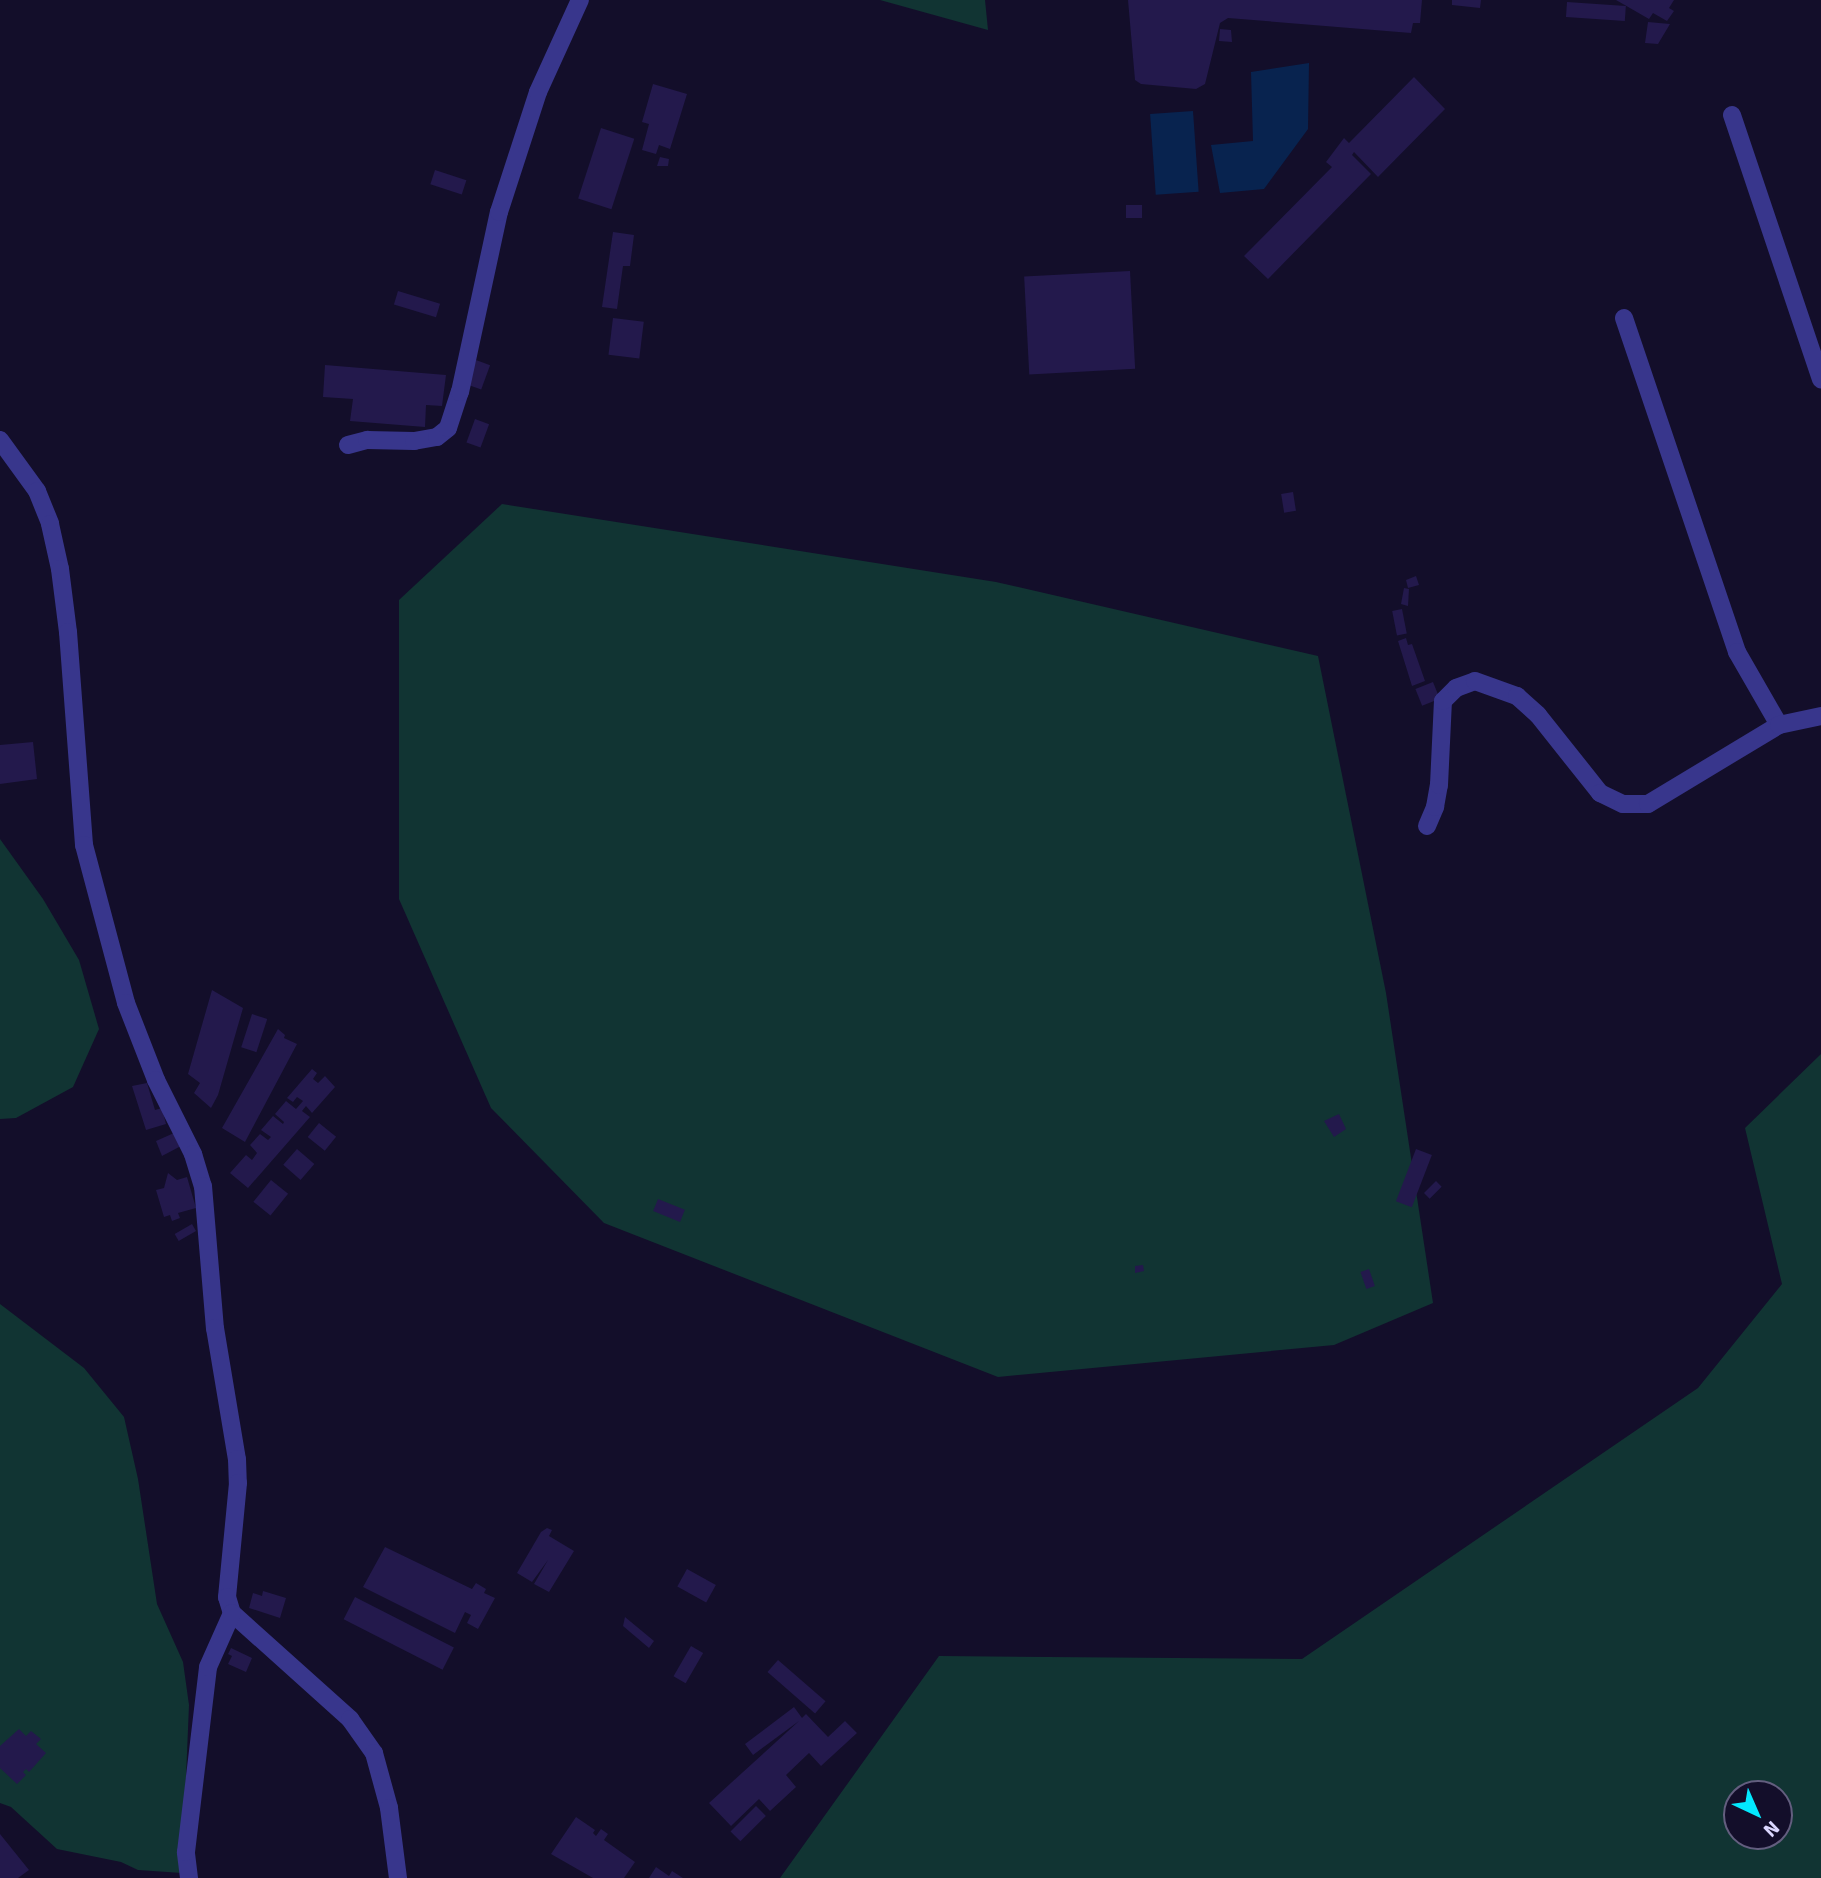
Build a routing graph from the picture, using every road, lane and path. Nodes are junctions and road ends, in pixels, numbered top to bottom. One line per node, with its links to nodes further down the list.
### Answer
1 (580, 0): 6 (street)
2 (1732, 115): 4 (street)
3 (1624, 318): 8 (street)
4 (1821, 379)
5 (0, 440): 10 (street)
6 (348, 445)
7 (1821, 716): 8 (street)
8 (1779, 724): 9 (street)
9 (1427, 826)
10 (232, 1613): 11 (street); 12 (street)
11 (189, 1878)
12 (398, 1878)

